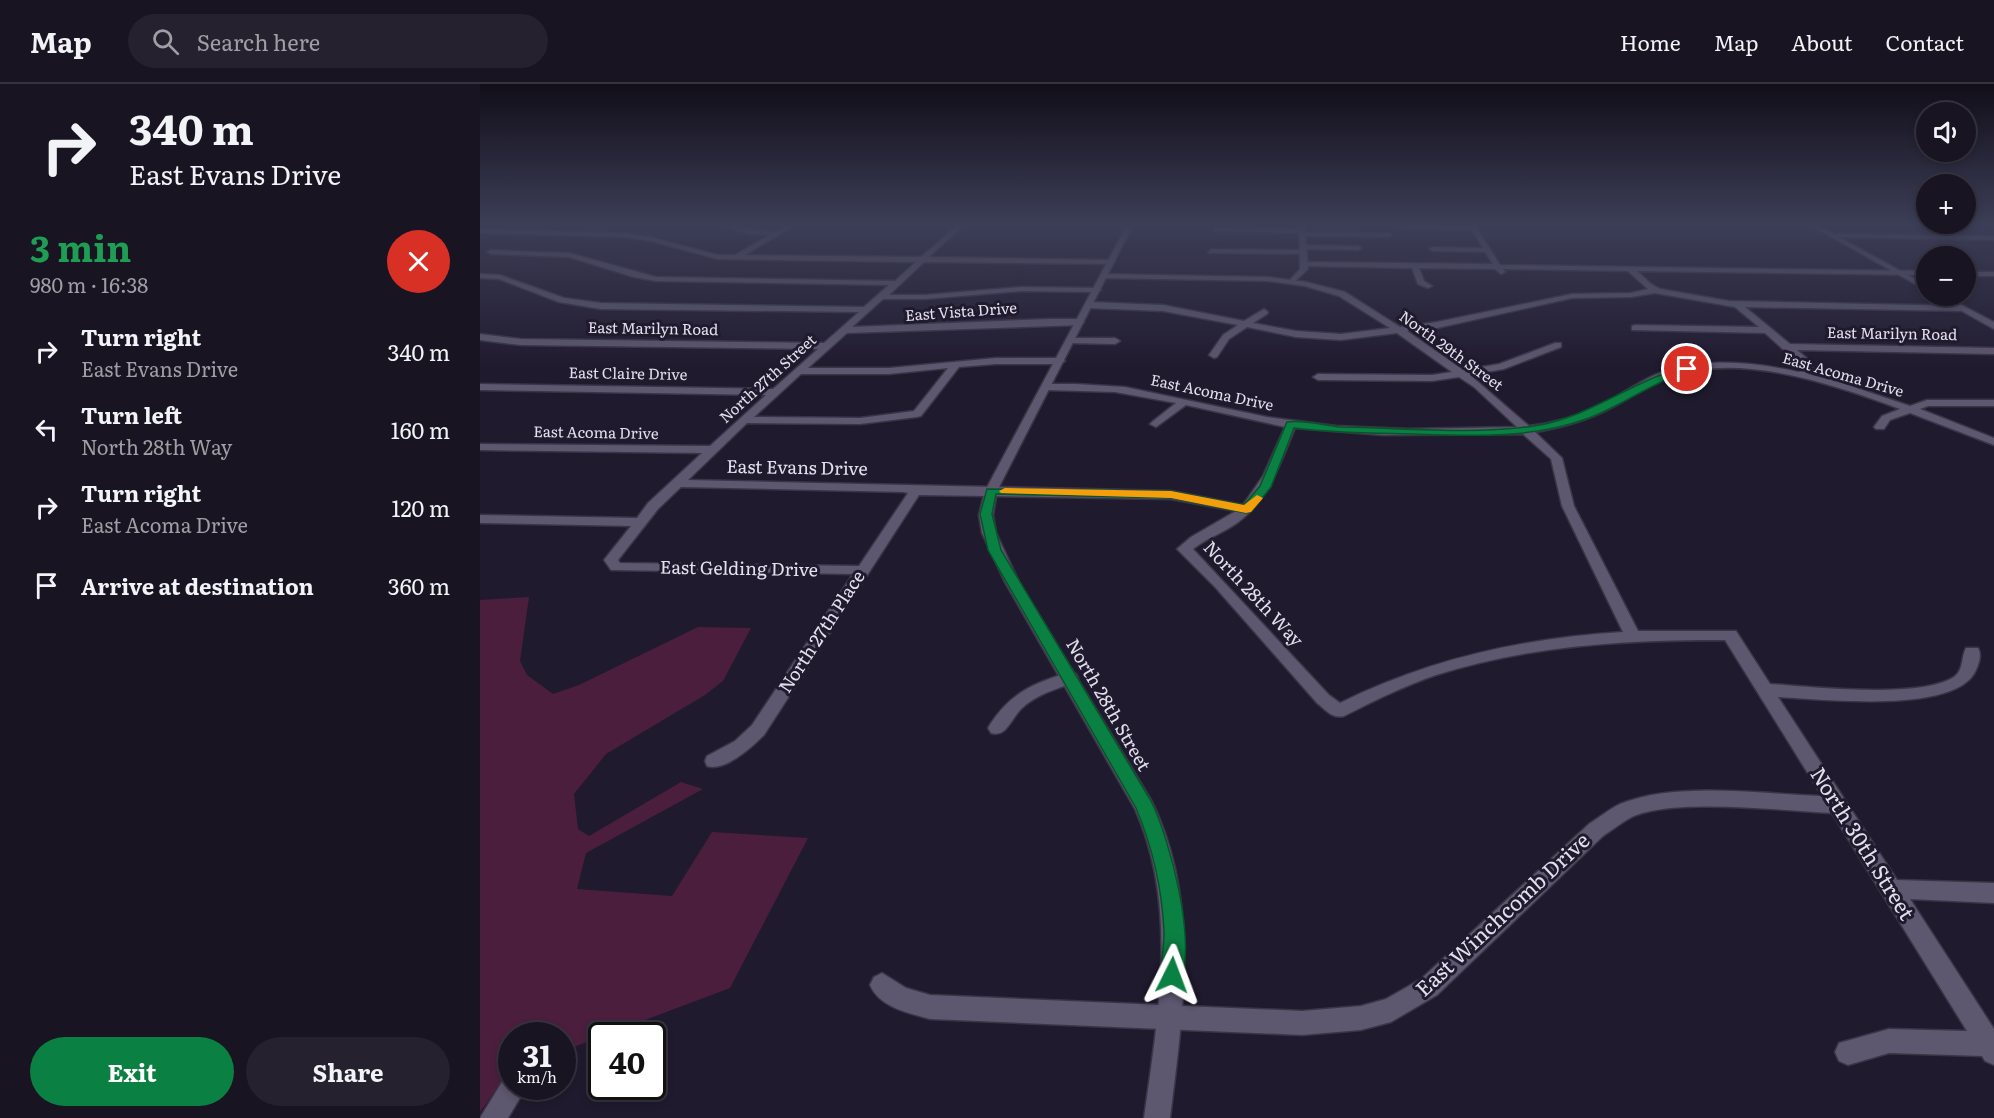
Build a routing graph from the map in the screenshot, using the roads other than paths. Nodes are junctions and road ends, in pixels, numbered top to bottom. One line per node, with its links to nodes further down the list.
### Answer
1 (627, 273): 15 (street)
2 (908, 273): 15 (street, North 27th Street)
3 (1075, 273): 12 (street)
4 (1105, 273): 12 (street, North 28th Street)
5 (1302, 273): 13 (street)
6 (1418, 273): 16 (street)
7 (1634, 273): 17 (street)
8 (1899, 273): 14 (street)
9 (1976, 273): 10 (street)
10 (1994, 274)
11 (480, 276): 23 (street)
12 (1104, 276): 13 (street, North 29th Street); 18 (street); 19 (street, North 28th Street)
13 (1293, 281): 31 (street, North 29th Street)
14 (1916, 282)
15 (897, 283): 18 (street, North 27th Street)
16 (1428, 286)
17 (1656, 290): 20 (street); 31 (street)
18 (881, 297): 23 (street, North 27th Street)
19 (1089, 305): 25 (street, North 28th Street); 26 (street)
20 (1738, 305): 22 (street); 30 (street)
21 (1957, 306): 22 (street)
22 (1961, 308): 27 (street)
23 (866, 310): 29 (street, North 27th Street)
24 (1264, 312): 26 (street)
25 (1080, 322): 29 (street, East Vista Drive); 33 (street, North 28th Street)
26 (1246, 324): 31 (street); 39 (street)
27 (1994, 326)
28 (1635, 328): 30 (street)
29 (844, 330): 36 (street, North 27th Street)
30 (1770, 330): 37 (street)
31 (1400, 331): 43 (street, North 29th Street)
32 (480, 337): 36 (street, East Marilyn Road)
33 (1070, 341): 34 (street); 40 (street, North 28th Street)
34 (1115, 342)
35 (1558, 345): 43 (street)
36 (827, 346): 42 (street, North 27th Street)
37 (1790, 347): 38 (street, East Marilyn Road); 44 (street)
38 (1994, 351)
39 (1214, 355)
40 (1060, 361): 41 (street); 47 (street, North 28th Street)
41 (956, 364): 42 (street); 52 (street)
42 (799, 371): 48 (street, North 27th Street)
43 (1462, 374): 45 (street); 56 (street, North 29th Street)
44 (1801, 376): 51 (street, East Acoma Drive); 56 (street, East Acoma Drive)
45 (1318, 377)
46 (480, 387): 48 (street, East Claire Drive)
47 (1046, 387): 49 (street, East Acoma Drive); 62 (street, North 28th Street)
48 (776, 392): 52 (street, North 27th Street)
49 (1184, 402): 53 (street); 54 (street, East Acoma Drive)
50 (1994, 403): 51 (street)
51 (1908, 409): 55 (street); 57 (street, East Acoma Drive)
52 (744, 420): 59 (street, North 27th Street)
53 (1156, 424)
54 (1290, 424): 56 (street, East Acoma Drive); 63 (street, North 28th Way)
55 (1881, 427)
56 (1527, 430): 68 (street, North 29th Street)
57 (1994, 442)
58 (480, 447): 59 (street, East Acoma Drive)
59 (712, 450): 60 (street, North 27th Street)
60 (677, 483): 61 (street, East Evans Drive); 65 (street, North 27th Street)
61 (916, 490): 62 (street, East Evans Drive); 67 (street, North 27th Place)
62 (992, 491): 63 (street, East Evans Drive); 70 (street, North 28th Street)
63 (1246, 509): 68 (street, North 28th Way)
64 (480, 519): 65 (street)
65 (638, 522): 66 (street, North 27th Street)
66 (616, 567): 67 (street, East Gelding Drive)
67 (863, 570): 73 (street, North 27th Place)
68 (1632, 635): 71 (street, North 30th Street)
69 (1972, 652): 71 (street)
70 (1070, 678): 72 (street); 78 (street, North 28th Street)
71 (1764, 690): 74 (street, North 30th Street)
72 (997, 728)
73 (714, 761)
74 (1838, 805): 75 (street, North 30th Street); 78 (street, East Winchcomb Drive)
75 (1891, 890): 76 (street); 79 (street, North 30th Street)
76 (1994, 893)
77 (882, 986): 78 (street, East Winchcomb Drive)
78 (1170, 1018): 83 (street, North 28th Street)
79 (1991, 1048): 80 (street)
80 (1848, 1052)
81 (505, 1100): 82 (street)
82 (493, 1118)
83 (1158, 1118)

